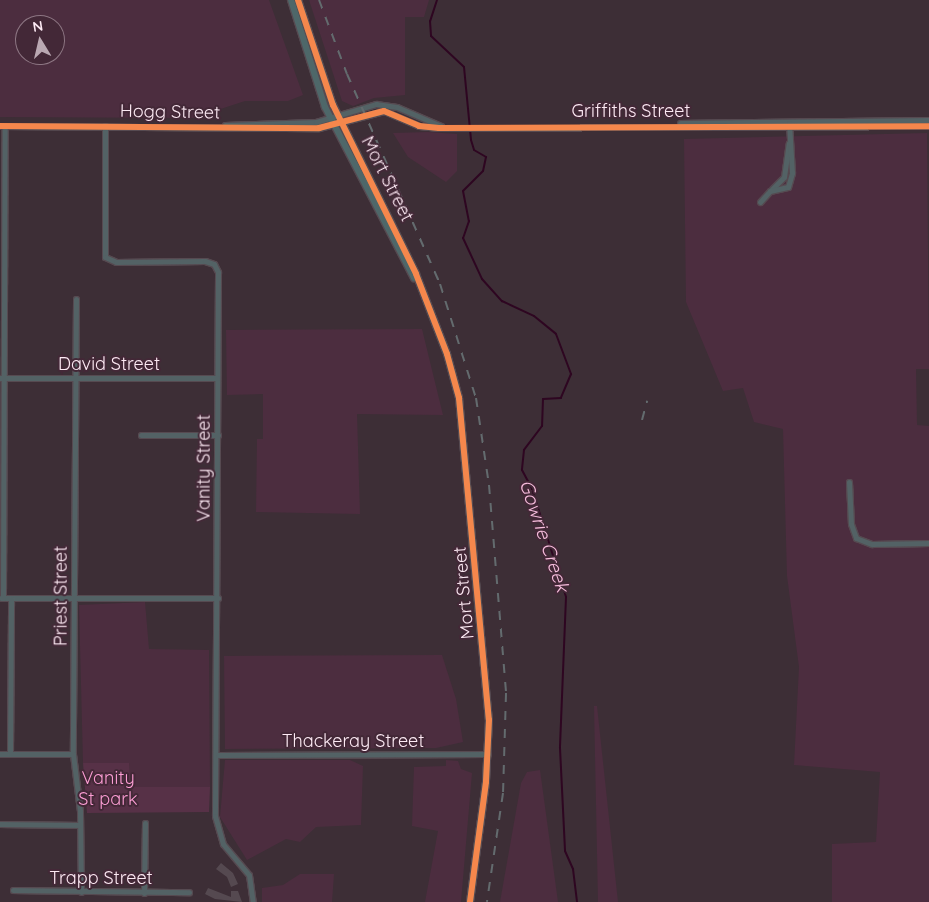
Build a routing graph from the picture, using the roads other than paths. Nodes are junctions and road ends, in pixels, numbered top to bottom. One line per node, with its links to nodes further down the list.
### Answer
1 (291, 0): 3 (main road, Mort Street)
2 (298, 0): 3 (main road, Mort Street)
3 (335, 116): 6 (main road, Mort Street); 9 (street, Hogg Street); 11 (street, Griffiths Street)
4 (929, 120): 5 (street, Griffiths Street)
5 (789, 123): 10 (street, Griffiths Street); 11 (street, Griffiths Street); 12 (street)
6 (339, 125): 9 (street, Hogg Street); 11 (street, Griffiths Street); 31 (main road, Mort Street)
7 (3, 126): 8 (street, Hogg Street); 15 (street)
8 (105, 126): 9 (street, Hogg Street); 19 (street, Vanity Street)
9 (220, 126)
10 (929, 126)
11 (444, 127)
12 (789, 143): 13 (street); 13 (street)
13 (770, 190): 14 (street)
14 (760, 202)
15 (2, 273): 18 (street)
16 (76, 299): 17 (street, Priest Street)
17 (75, 377): 18 (street, David Street); 19 (street, David Street); 26 (street, Priest Street)
18 (2, 378): 24 (street)
19 (217, 378): 21 (street, Vanity Street)
20 (141, 435): 21 (street)
21 (218, 435): 27 (street, Vanity Street)
22 (849, 482): 23 (street)
23 (929, 543)
24 (2, 598): 25 (street)
25 (11, 598): 26 (street); 29 (street)
26 (75, 598): 27 (street); 30 (street, Priest Street)
27 (218, 598): 32 (street, Vanity Street)
28 (0, 754): 29 (street)
29 (10, 754): 30 (street)
30 (73, 754): 35 (street, Priest Street)
31 (488, 754): 32 (street, Thackeray Street); 41 (main road, Mort Street)
32 (218, 755): 40 (street, Vanity Street)
33 (145, 823): 39 (street)
34 (0, 824): 35 (street)
35 (80, 824): 37 (street, Priest Street)
36 (13, 890): 37 (street, Trapp Street)
37 (81, 892): 39 (street, Trapp Street)
38 (189, 892): 39 (street, Trapp Street)
39 (144, 893)
40 (254, 902)
41 (470, 902)

